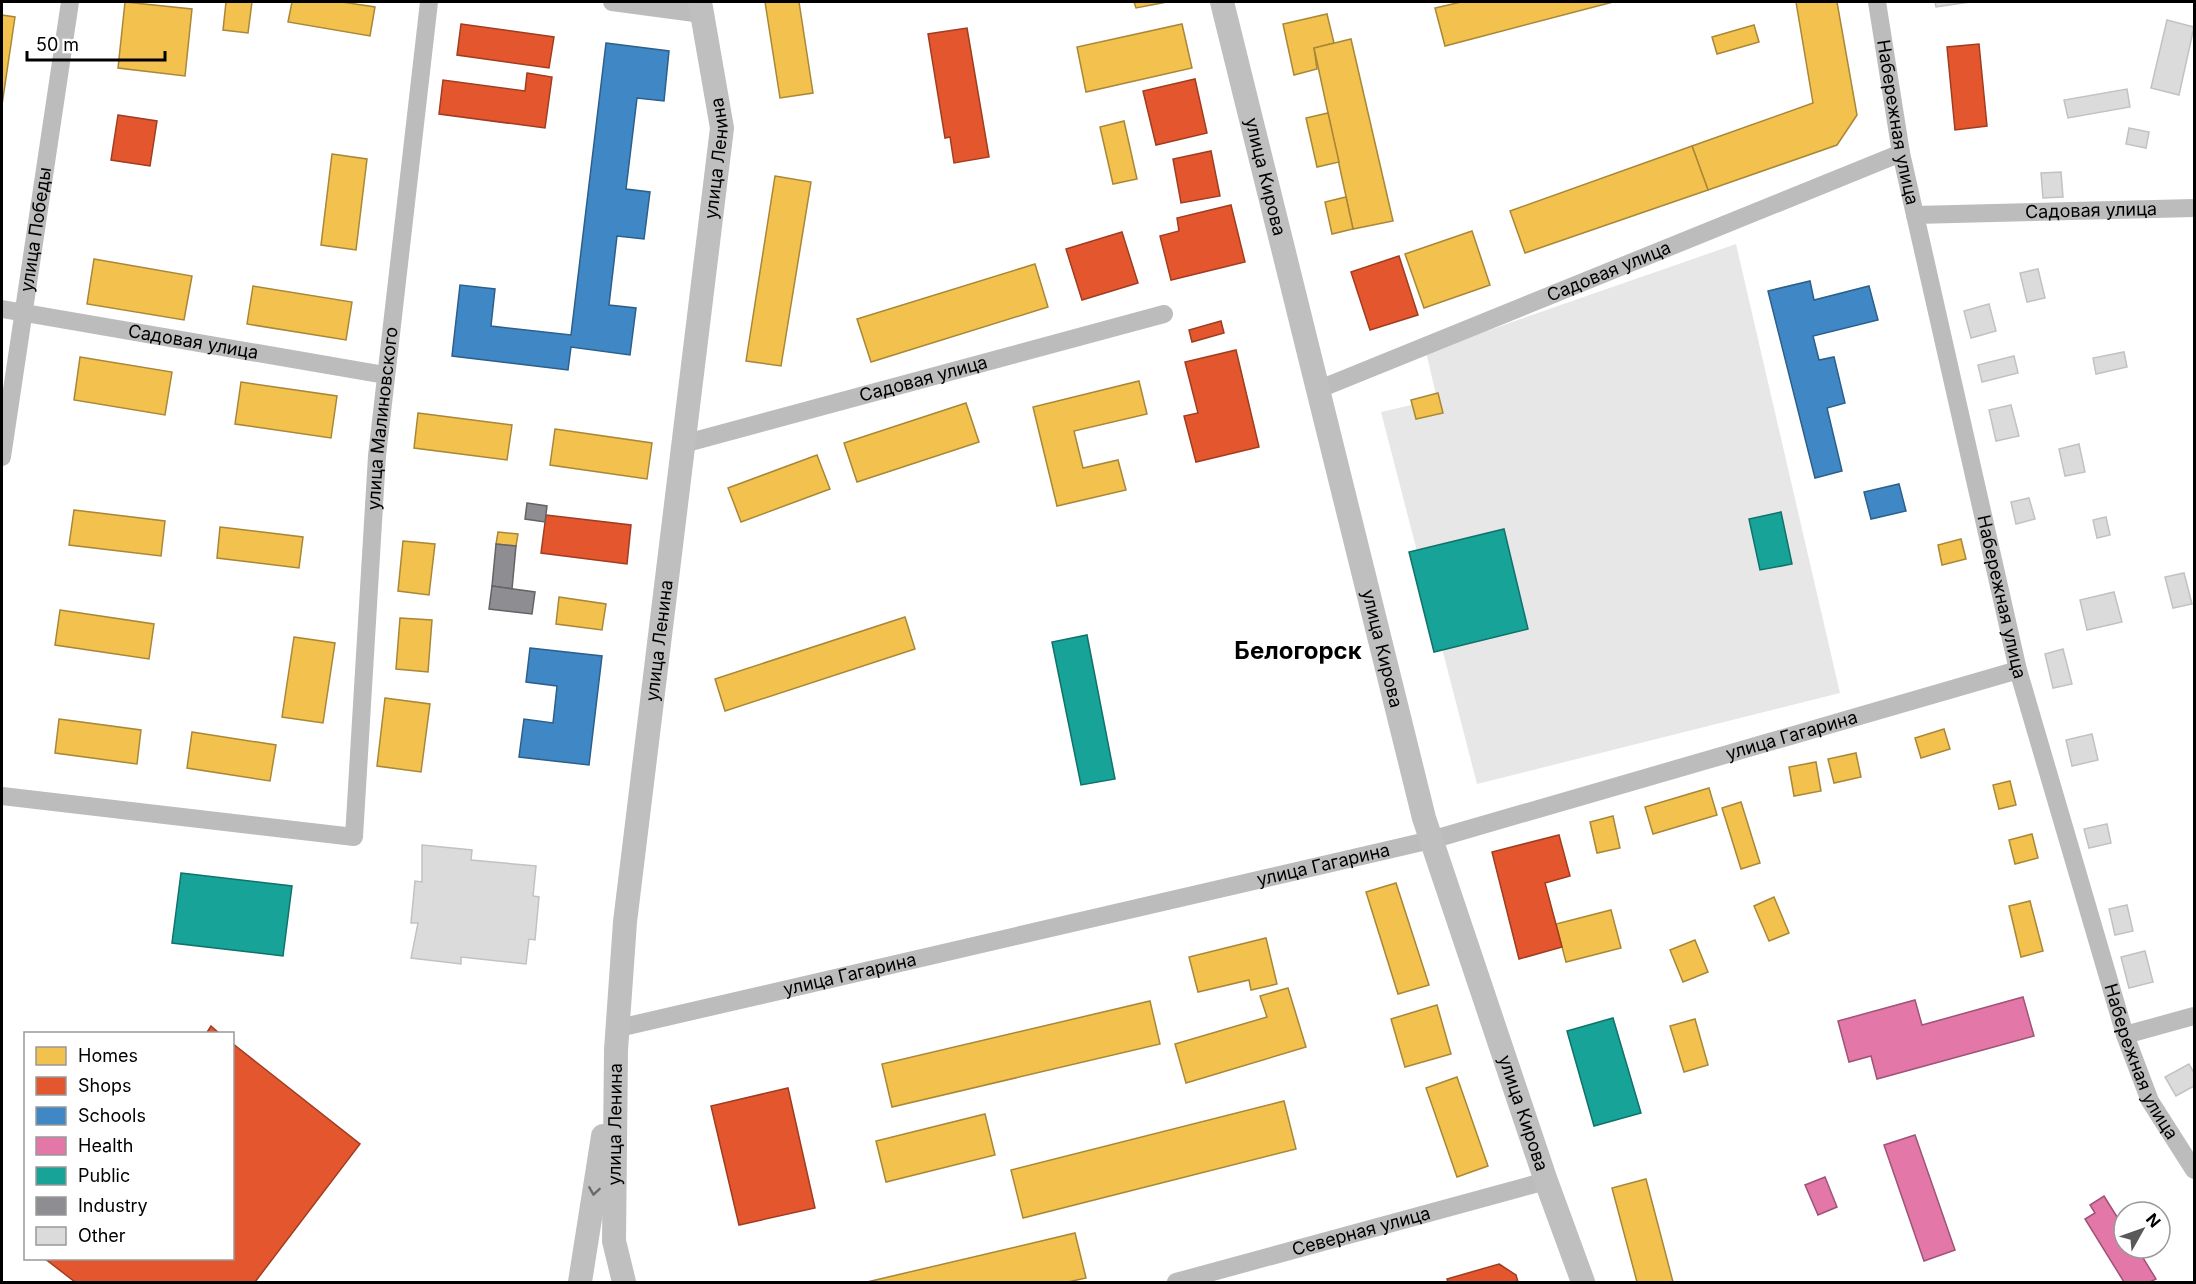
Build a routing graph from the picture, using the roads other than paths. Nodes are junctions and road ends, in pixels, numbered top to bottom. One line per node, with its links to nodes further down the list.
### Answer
1 (70, 2): 11 (street, улица Победы)
2 (429, 2): 13 (street, улица Малиновского)
3 (612, 2): 6 (street)
4 (1222, 2): 14 (street, улица Кирова)
5 (1877, 2): 7 (street, Набережная улица)
6 (701, 8): 15 (street, улица Ленина)
7 (1902, 153): 9 (street, Набережная улица); 14 (street, Садовая улица)
8 (2194, 208): 9 (street, Садовая улица)
9 (1915, 214): 17 (street, Набережная улица)
10 (2, 309): 11 (street, Садовая улица)
11 (23, 311): 13 (street, Садовая улица); 16 (street, улица Победы)
12 (1164, 314): 15 (street, Садовая улица)
13 (385, 375): 18 (street, улица Малиновского)
14 (1317, 390): 19 (street, улица Кирова)
15 (682, 444): 22 (street, улица Ленина)
16 (2, 457)
17 (2018, 670): 19 (street, улица Гагарина); 21 (street, Набережная улица)
18 (2, 796)
19 (1431, 840): 22 (street, улица Гагарина); 24 (street, улица Кирова)
20 (2194, 1016): 21 (street)
21 (2125, 1035): 23 (street, Набережная улица)
22 (618, 1039): 25 (street, one-way to 25); 26 (street, улица Ленина)
23 (2194, 1170)
24 (1546, 1181): 27 (street, Северная улица); 28 (street, улица Кирова)
25 (580, 1282)
26 (624, 1282)
27 (1176, 1282)
28 (1583, 1282)

